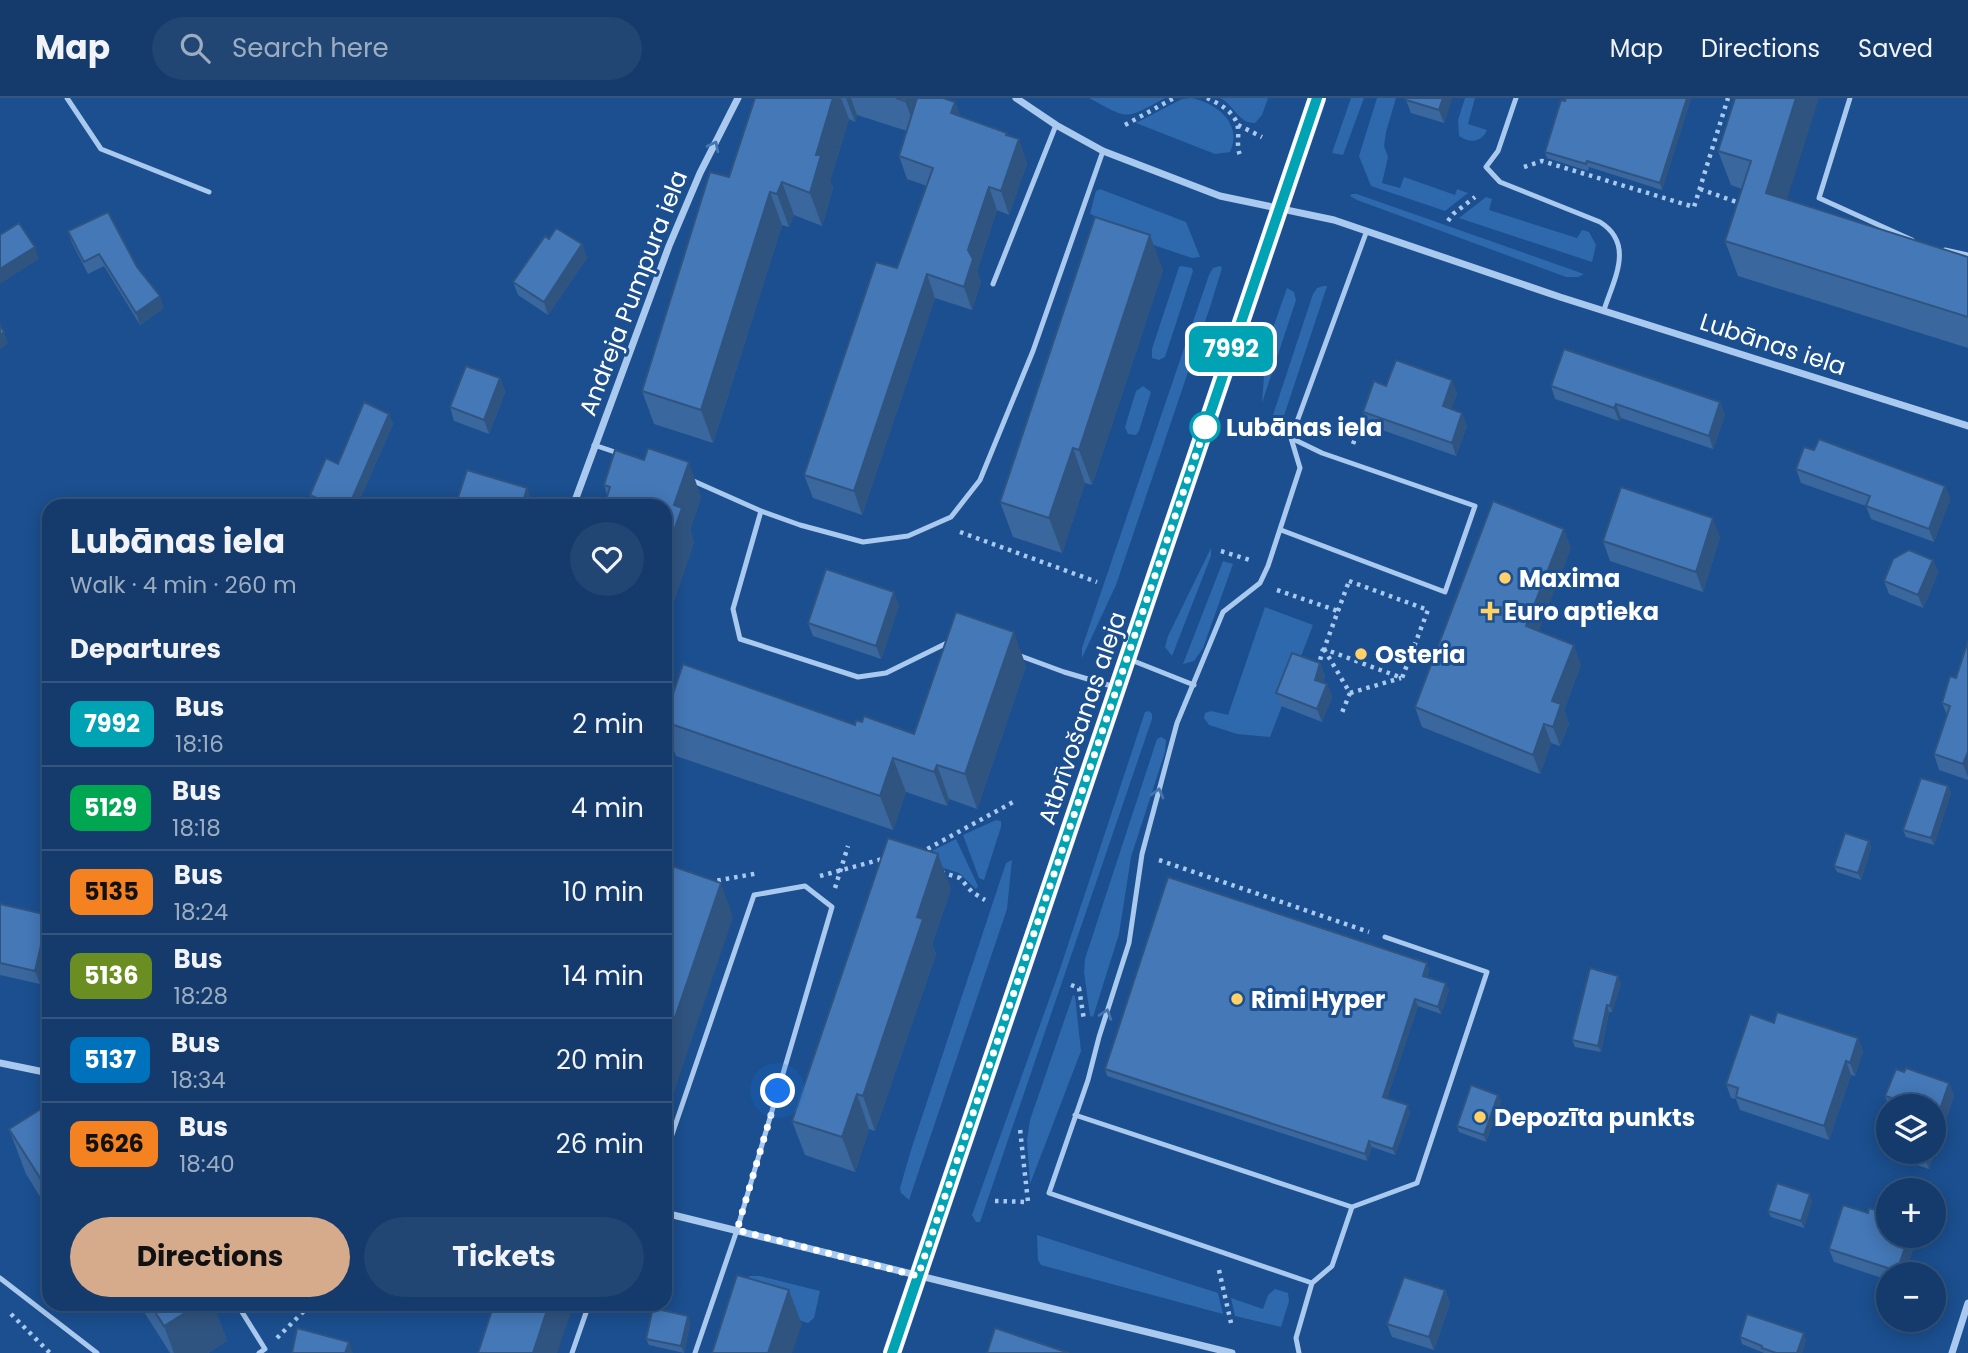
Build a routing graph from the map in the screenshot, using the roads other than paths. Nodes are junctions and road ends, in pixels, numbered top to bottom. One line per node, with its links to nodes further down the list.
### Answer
1 (67, 98): 9 (lane)
2 (738, 98): 19 (street, Andreja Pumpura iela, one-way to 2)
3 (1016, 98): 7 (street, Lubānas iela)
4 (1317, 98): 10 (main road, Atbrīvošanas aleja)
5 (1516, 98): 16 (lane)
6 (1850, 98): 12 (lane)
7 (1056, 125): 8 (street, Lubānas iela); 15 (lane)
8 (1103, 151): 10 (street, Lubānas iela); 23 (lane)
9 (209, 192)
10 (1279, 208): 11 (street, Lubānas iela); 27 (main road, Atbrīvošanas aleja)
11 (1366, 233): 16 (street, Lubānas iela); 18 (lane)
12 (1913, 240)
13 (1936, 248): 14 (lane)
14 (1968, 255)
15 (993, 284)
16 (1604, 310): 17 (street, Lubānas iela)
17 (1968, 426)
18 (1291, 438): 24 (lane); 24 (lane)
19 (594, 445): 20 (lane); 22 (street, Andreja Pumpura iela)
20 (626, 456)
21 (684, 477): 23 (lane)
22 (575, 499)
23 (761, 511): 25 (lane)
24 (1281, 530): 28 (lane)
25 (954, 642)
26 (1007, 651): 29 (lane)
27 (1129, 659): 28 (lane); 29 (main road, Atbrīvošanas aleja)
28 (1194, 685): 33 (lane, one-way to 28)
29 (1118, 688): 38 (main road, Atbrīvošanas aleja)
30 (1385, 937): 35 (lane)
31 (0, 1063): 32 (street)
32 (42, 1072)
33 (1075, 1115): 35 (lane); 40 (lane)
34 (672, 1135): 37 (lane)
35 (1352, 1207): 40 (lane)
36 (672, 1215): 37 (street)
37 (737, 1230): 38 (street); 50 (lane)
38 (918, 1276): 46 (street); 51 (main road, Atbrīvošanas aleja)
39 (0, 1278): 42 (lane)
40 (1312, 1283): 53 (lane)
41 (1968, 1303): 54 (street)
42 (42, 1310)
43 (43, 1311): 47 (lane)
44 (241, 1311): 48 (lane)
45 (587, 1311): 49 (lane)
46 (1217, 1351): 52 (street)
47 (97, 1353)
48 (259, 1353)
49 (572, 1353)
50 (695, 1353)
51 (892, 1353)
52 (1232, 1353)
53 (1300, 1353)
54 (1952, 1353)

